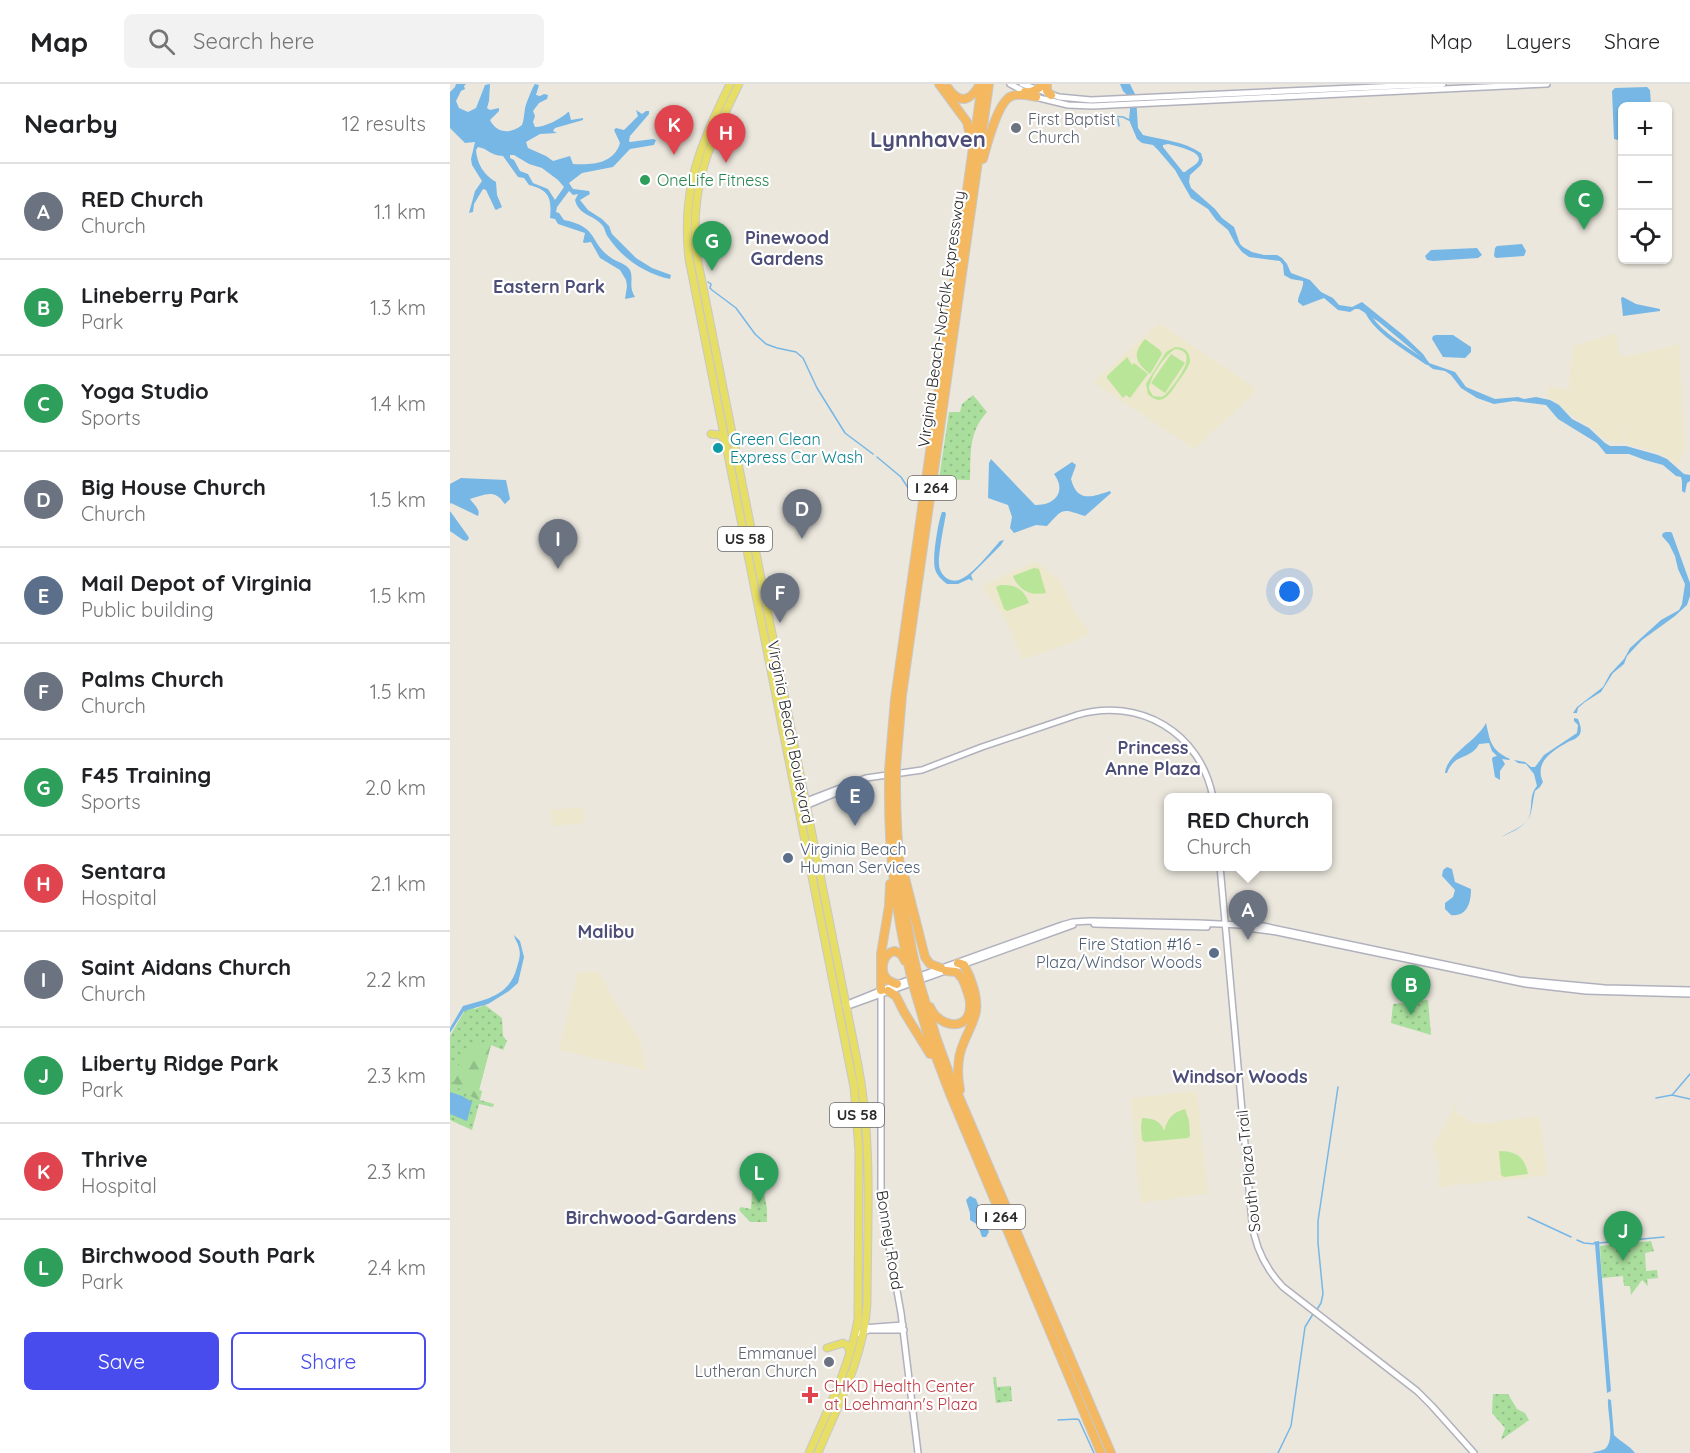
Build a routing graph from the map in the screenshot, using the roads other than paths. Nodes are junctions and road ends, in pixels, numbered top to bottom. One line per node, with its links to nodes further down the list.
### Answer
1 (730, 84): 19 (main road, Virginia Beach Boulevard / US 58)
2 (739, 84): 17 (main road, Virginia Beach Boulevard / US 58)
3 (939, 84): 15 (highway)
4 (945, 84): 5 (highway)
5 (981, 84): 15 (highway, Virginia Beach-Norfolk Expressway / I 264)
6 (989, 84): 16 (highway, Virginia Beach-Norfolk Expressway / I 264)
7 (1010, 84): 10 (main road)
8 (1443, 84): 13 (main road)
9 (1547, 84): 13 (main road)
10 (1023, 88): 11 (highway)
11 (1040, 89): 12 (highway); 14 (main road); 16 (highway)
12 (1051, 95): 14 (main road)
13 (1139, 101): 14 (main road)
14 (1125, 102)
15 (972, 158): 22 (highway, Virginia Beach-Norfolk Expressway / I 264)
16 (975, 186): 22 (highway, Virginia Beach-Norfolk Expressway / I 264)
17 (695, 224): 18 (main road); 19 (main road, Virginia Beach Boulevard / US 58)
18 (704, 230)
19 (702, 306): 21 (main road, Virginia Beach Boulevard / US 58); 24 (main road, Virginia Beach Boulevard / US 58)
20 (711, 434): 21 (main road)
21 (725, 440): 24 (main road, Virginia Beach Boulevard / US 58)
22 (890, 776): 23 (main road); 24 (main road); 25 (highway, Virginia Beach-Norfolk Expressway / I 264)
23 (1212, 793)
24 (801, 804): 35 (main road, Virginia Beach Boulevard / US 58)
25 (894, 846): 29 (highway); 30 (highway, Virginia Beach-Norfolk Expressway / I 264); 33 (highway)
26 (1220, 871): 27 (main road, South Plaza Trail)
27 (1225, 925): 28 (main road); 28 (main road); 34 (main road); 47 (main road, South Plaza Trail)
28 (965, 963): 29 (main road); 37 (highway)
29 (943, 969): 31 (main road); 32 (highway); 33 (main road)
30 (914, 972): 31 (highway); 32 (highway, Virginia Beach-Norfolk Expressway / I 264, bridge)
31 (897, 984): 33 (main road)
32 (919, 988): 36 (highway, Virginia Beach-Norfolk Expressway / I 264); 37 (highway, Virginia Beach-Norfolk Expressway / I 264)
33 (883, 992): 35 (main road); 36 (highway); 38 (main road, Bonney Road)
34 (1690, 992)
35 (842, 1006): 39 (main road, Virginia Beach Boulevard / US 58)
36 (950, 1094): 45 (highway, Virginia Beach-Norfolk Expressway / I 264)
37 (966, 1113): 46 (highway, Virginia Beach-Norfolk Expressway / I 264)
38 (903, 1328): 39 (main road); 44 (main road, Bonney Road)
39 (860, 1330): 41 (main road, Virginia Beach Boulevard / US 58); 43 (main road, Virginia Beach Boulevard / US 58)
40 (827, 1348): 41 (main road)
41 (850, 1354): 42 (main road, Virginia Beach Boulevard / US 58)
42 (809, 1453)
43 (818, 1453)
44 (918, 1453)
45 (1101, 1453)
46 (1111, 1453)
47 (1474, 1453)

